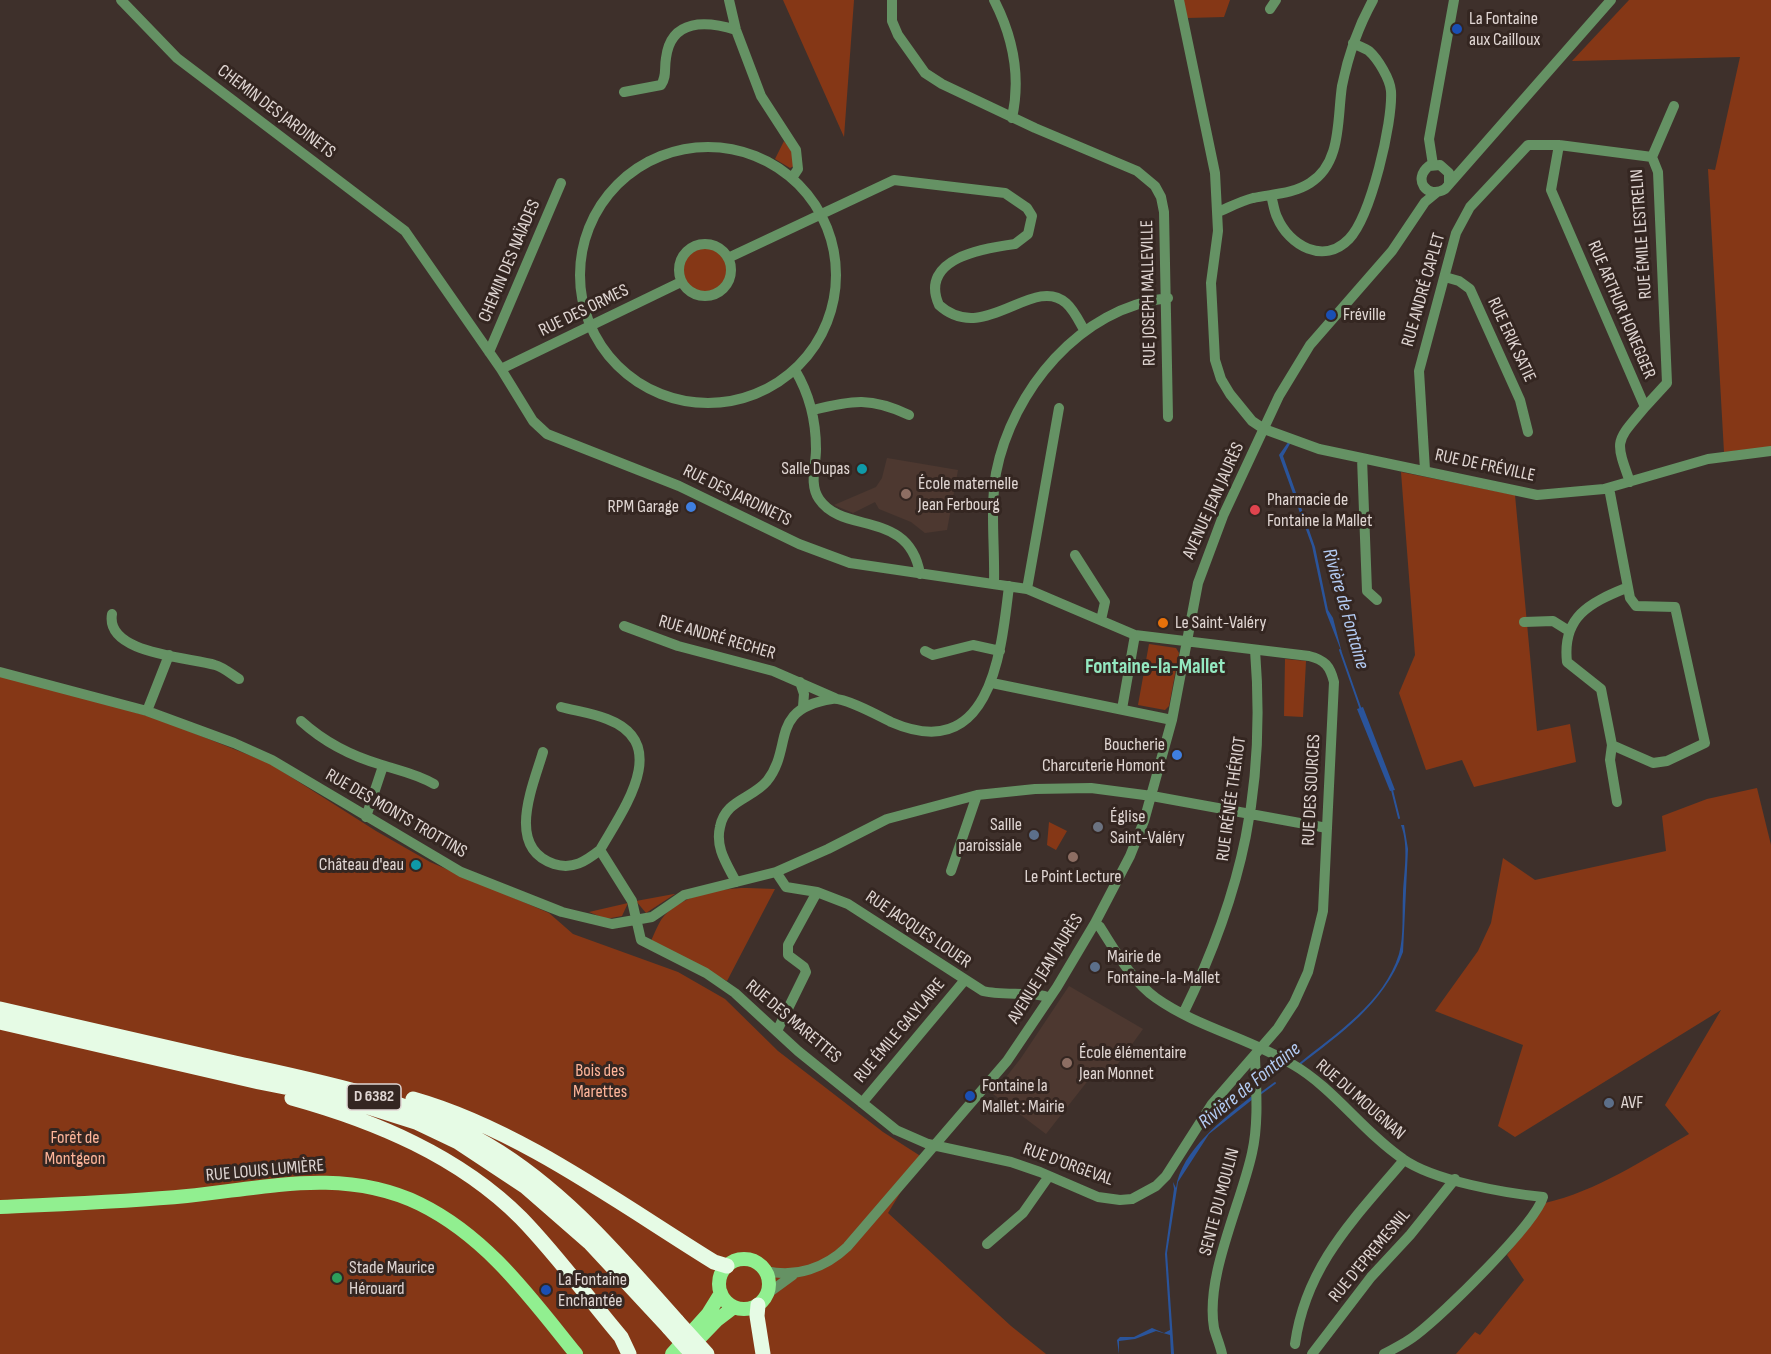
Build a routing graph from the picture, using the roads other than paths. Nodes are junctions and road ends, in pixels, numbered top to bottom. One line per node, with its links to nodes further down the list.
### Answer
1 (121, 0): 28 (street, CHEMIN DES JARDINETS)
2 (729, 0): 9 (street)
3 (892, 0): 13 (street, RUE JOSEPH MALLEVILLE)
4 (994, 0): 13 (street)
5 (1179, 0): 25 (street, RUE DE FRÉVILLE)
6 (1373, 0): 10 (street)
7 (1454, 0): 17 (street)
8 (1611, 0): 15 (street)
9 (736, 30): 11 (street); 19 (street)
10 (1353, 43): 24 (street); 24 (street)
11 (624, 92)
12 (1674, 106): 16 (street)
13 (1012, 117): 32 (street, RUE JOSEPH MALLEVILLE)
14 (1559, 145): 16 (street, RUE ANDRÉ CAPLET); 30 (street, RUE ANDRÉ CAPLET); 38 (street, RUE ARTHUR HONEGGER)
15 (1478, 154): 18 (street); 21 (street)
16 (1652, 157): 38 (street, RUE ÉMILE LESTRELIN)
17 (1432, 165): 18 (street); 22 (street)
18 (1444, 168): 21 (street)
19 (792, 178): 26 (street); 33 (street)
20 (561, 183): 35 (street, CHEMIN DES NAÏADES)
21 (1449, 183): 23 (street)
22 (1423, 186): 23 (street); 27 (street, AVENUE JEAN JAURÈS)
23 (1436, 193): 27 (street, AVENUE JEAN JAURÈS)
24 (1271, 195): 25 (street)
25 (1218, 212): 43 (street, RUE DE FRÉVILLE)
26 (821, 215): 29 (street); 34 (street); 37 (street)
27 (1405, 231): 43 (street, AVENUE JEAN JAURÈS)
28 (417, 245): 35 (street, RUE DES JARDINETS)
29 (728, 258): 31 (street); 31 (street)
30 (1445, 277): 44 (street, RUE ERIK SATIE); 47 (street, RUE ANDRÉ CAPLET)
31 (681, 282): 33 (street, RUE DES ORMES)
32 (1168, 298): 34 (street); 42 (street, RUE JOSEPH MALLEVILLE)
33 (590, 328): 36 (street, RUE DES ORMES); 37 (street)
34 (1084, 330): 52 (street)
35 (489, 352): 36 (street, RUE DES JARDINETS)
36 (501, 369): 51 (street, RUE DES JARDINETS)
37 (795, 370): 40 (street)
38 (1645, 407): 48 (street, RUE ARTHUR HONEGGER)
39 (1059, 408): 55 (street)
40 (813, 410): 41 (street); 51 (street)
41 (909, 415)
42 (1168, 417)
43 (1264, 429): 46 (street, RUE DE FRÉVILLE); 63 (street, AVENUE JEAN JAURÈS)
44 (1528, 432)
45 (1771, 451): 48 (street, RUE DE FRÉVILLE)
46 (1362, 458): 47 (street, RUE DE FRÉVILLE); 56 (street)
47 (1425, 470): 49 (street, RUE DE FRÉVILLE)
48 (1630, 482): 49 (street, RUE DE FRÉVILLE)
49 (1609, 488): 54 (street)
50 (1075, 555): 58 (street)
51 (920, 574): 52 (street, RUE DES JARDINETS)
52 (994, 583): 53 (street, RUE DES JARDINETS)
53 (1010, 586): 55 (street, RUE DES JARDINETS); 66 (street, RUE ANDRÉ RECHER)
54 (1626, 588): 61 (street); 79 (street)
55 (1027, 590): 58 (street, RUE DES JARDINETS)
56 (1377, 600)
57 (112, 614): 67 (street)
58 (1101, 620): 62 (street, RUE DES JARDINETS)
59 (1524, 622): 61 (street)
60 (624, 626): 70 (street, RUE ANDRÉ RECHER)
61 (1569, 631): 79 (street)
62 (1135, 635): 63 (street, RUE DES JARDINETS); 75 (street)
63 (1186, 643): 64 (street, RUE DES SOURCES); 77 (street, AVENUE JEAN JAURÈS)
64 (1255, 650): 86 (street, RUE IRÉNÉE THÉRIOT); 88 (street, RUE DES SOURCES)
65 (924, 651): 66 (street)
66 (1000, 651): 71 (street, RUE ANDRÉ RECHER)
67 (169, 655): 69 (street); 76 (street)
68 (0, 672): 76 (street, RUE DES MONTS TROTTINS)
69 (239, 679)
70 (800, 682): 72 (street, RUE ANDRÉ RECHER); 73 (street)
71 (992, 683): 72 (street, RUE ANDRÉ RECHER); 75 (street)
72 (835, 698): 73 (street)
73 (803, 706): 92 (street)
74 (561, 707): 89 (street)
75 (1122, 709): 77 (street)
76 (147, 711): 87 (street, RUE DES MONTS TROTTINS)
77 (1172, 720): 84 (street, AVENUE JEAN JAURÈS)
78 (301, 721): 81 (street)
79 (1612, 745): 85 (street)
80 (543, 752): 89 (street)
81 (383, 766): 82 (street); 87 (street)
82 (434, 784)
83 (977, 795): 84 (street, RUE DES MONTS TROTTINS); 90 (street); 91 (street, RUE DES MONTS TROTTINS)
84 (1152, 796): 86 (street, RUE DES MONTS TROTTINS); 95 (street, AVENUE JEAN JAURÈS)
85 (1617, 802)
86 (1251, 814): 88 (street, RUE DES MONTS TROTTINS); 99 (street, RUE IRÉNÉE THÉRIOT)
87 (366, 817): 94 (street, RUE DES MONTS TROTTINS)
88 (1327, 828): 103 (street, RUE DES SOURCES)
89 (600, 849): 94 (street, RUE DES MARETTES)
90 (951, 871)
91 (776, 872): 92 (street, RUE DES MONTS TROTTINS); 93 (street, RUE JACQUES LOUER)
92 (736, 882): 94 (street, RUE DES MONTS TROTTINS)
93 (817, 892): 96 (street, RUE JACQUES LOUER); 101 (street)
94 (635, 920): 101 (street, RUE DES MARETTES)
95 (1095, 923): 97 (street, AVENUE JEAN JAURÈS); 99 (street, RUE DU MOUGNAN)
96 (964, 981): 97 (street, RUE JACQUES LOUER); 106 (street, RUE ÉMILE GALYLAIRE)
97 (1049, 998): 107 (street, AVENUE JEAN JAURÈS)
98 (0, 1009): 104 (highway, D 6382)
99 (1183, 1014): 103 (street, RUE DU MOUGNAN)
100 (0, 1022): 102 (highway, D 6382)
101 (777, 1032): 106 (street, RUE DES MARETTES)
102 (116, 1048): 119 (highway, D 6382); 122 (highway)
103 (1263, 1048): 105 (street, RUE D'ORGEVAL); 108 (street, RUE DU MOUGNAN)
104 (208, 1057): 113 (highway); 119 (highway, D 6382)
105 (1255, 1057): 109 (street, RUE D'ORGEVAL); 128 (street, SENTE DU MOULIN)
106 (862, 1103): 107 (street, RUE DES MARETTES)
107 (936, 1146): 109 (street, RUE D'ORGEVAL); 115 (street, AVENUE JEAN JAURÈS)
108 (1404, 1160): 110 (street, RUE DU MOUGNAN); 120 (street)
109 (1049, 1176): 112 (street)
110 (1455, 1179): 129 (street, RUE D'EPREMESNIL); 130 (street, RUE DU MOUGNAN)
111 (0, 1206): 121 (main road, RUE LOUIS LUMIÈRE)
112 (987, 1244)
113 (727, 1266): 114 (main road); 116 (main road)
114 (766, 1271): 115 (street, AVENUE JEAN JAURÈS); 117 (main road)
115 (796, 1273): 117 (street, AVENUE JEAN JAURÈS)
116 (721, 1293): 118 (main road); 123 (main road)
117 (763, 1299): 118 (main road); 127 (highway)
118 (734, 1307): 124 (main road)
119 (673, 1324): 125 (highway, D 6382, bridge); 126 (highway, D 6382, bridge)
120 (1295, 1344)
121 (576, 1354)
122 (629, 1354)
123 (672, 1354)
124 (685, 1354)
125 (692, 1354)
126 (707, 1354)
127 (763, 1354)
128 (1222, 1354)
129 (1311, 1354)
130 (1384, 1354)

